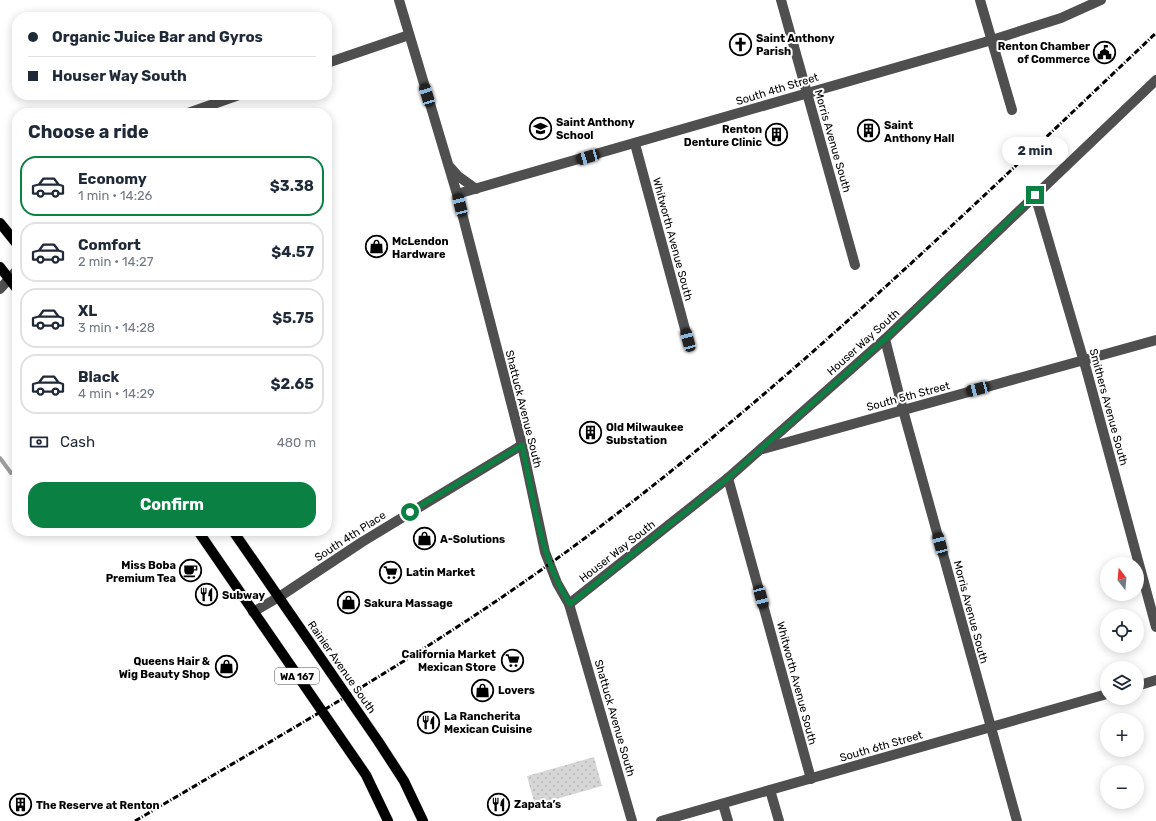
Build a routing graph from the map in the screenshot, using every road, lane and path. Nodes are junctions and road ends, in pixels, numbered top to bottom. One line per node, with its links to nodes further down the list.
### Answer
1 (399, 0): 5 (street, Shattuck Avenue South)
2 (781, 0): 9 (street, Morris Avenue South)
3 (980, 0): 6 (street)
4 (1102, 0): 6 (street, South 4th Street)
5 (409, 34): 7 (street); 14 (street, Shattuck Avenue South)
6 (992, 40): 9 (street, South 4th Street); 12 (street)
7 (332, 62)
8 (1156, 80): 17 (street, Houser Way South)
9 (807, 92): 13 (street, South 4th Street); 20 (street, Morris Avenue South)
10 (225, 100): 11 (street)
11 (202, 108)
12 (1012, 110)
13 (635, 144): 15 (street, South 4th Street); 27 (street, Whitworth Avenue South)
14 (448, 164): 15 (street); 16 (street, Shattuck Avenue South)
15 (476, 189): 16 (street, South 4th Street)
16 (457, 194): 31 (street, Shattuck Avenue South)
17 (1035, 195): 26 (street, Houser Way South); 29 (street, Smithers Avenue South)
18 (0, 223): 19 (main road)
19 (12, 238)
20 (855, 265)
21 (0, 267): 23 (main road)
22 (12, 276): 23 (street)
23 (9, 279): 24 (main road); 25 (street)
24 (12, 283)
25 (0, 289)
26 (885, 339): 30 (street, Morris Avenue South); 32 (street, Houser Way South)
27 (688, 340)
28 (1156, 340): 29 (street, South 5th Street)
29 (1084, 360): 30 (street, South 5th Street); 39 (street, Smithers Avenue South)
30 (903, 410): 32 (street, South 5th Street); 43 (street, Morris Avenue South)
31 (522, 445): 36 (street, South 4th Place); 37 (street, Shattuck Avenue South)
32 (759, 450): 33 (street, Houser Way South)
33 (728, 478): 37 (street, Houser Way South); 44 (street, Whitworth Avenue South)
34 (201, 536): 38 (main road, WA 167)
35 (236, 536): 36 (main road, Rainier Avenue South / WA 167)
36 (278, 597): 38 (street, South 4th Place); 48 (main road, Rainier Avenue South / WA 167)
37 (570, 604): 49 (street, Shattuck Avenue South)
38 (253, 612): 47 (main road, WA 167)
39 (1156, 627)
40 (1156, 680): 41 (street)
41 (1144, 684)
42 (1100, 696): 43 (street, South 6th Street)
43 (990, 727): 44 (street, South 6th Street); 53 (street, Morris Avenue South)
44 (811, 779): 45 (street, South 6th Street)
45 (770, 790): 46 (street, South 6th Street); 52 (street)
46 (723, 804): 50 (street, South 6th Street); 51 (street)
47 (388, 821)
48 (423, 821)
49 (632, 821)
50 (662, 821)
51 (728, 821)
52 (779, 821)
53 (1017, 821)

